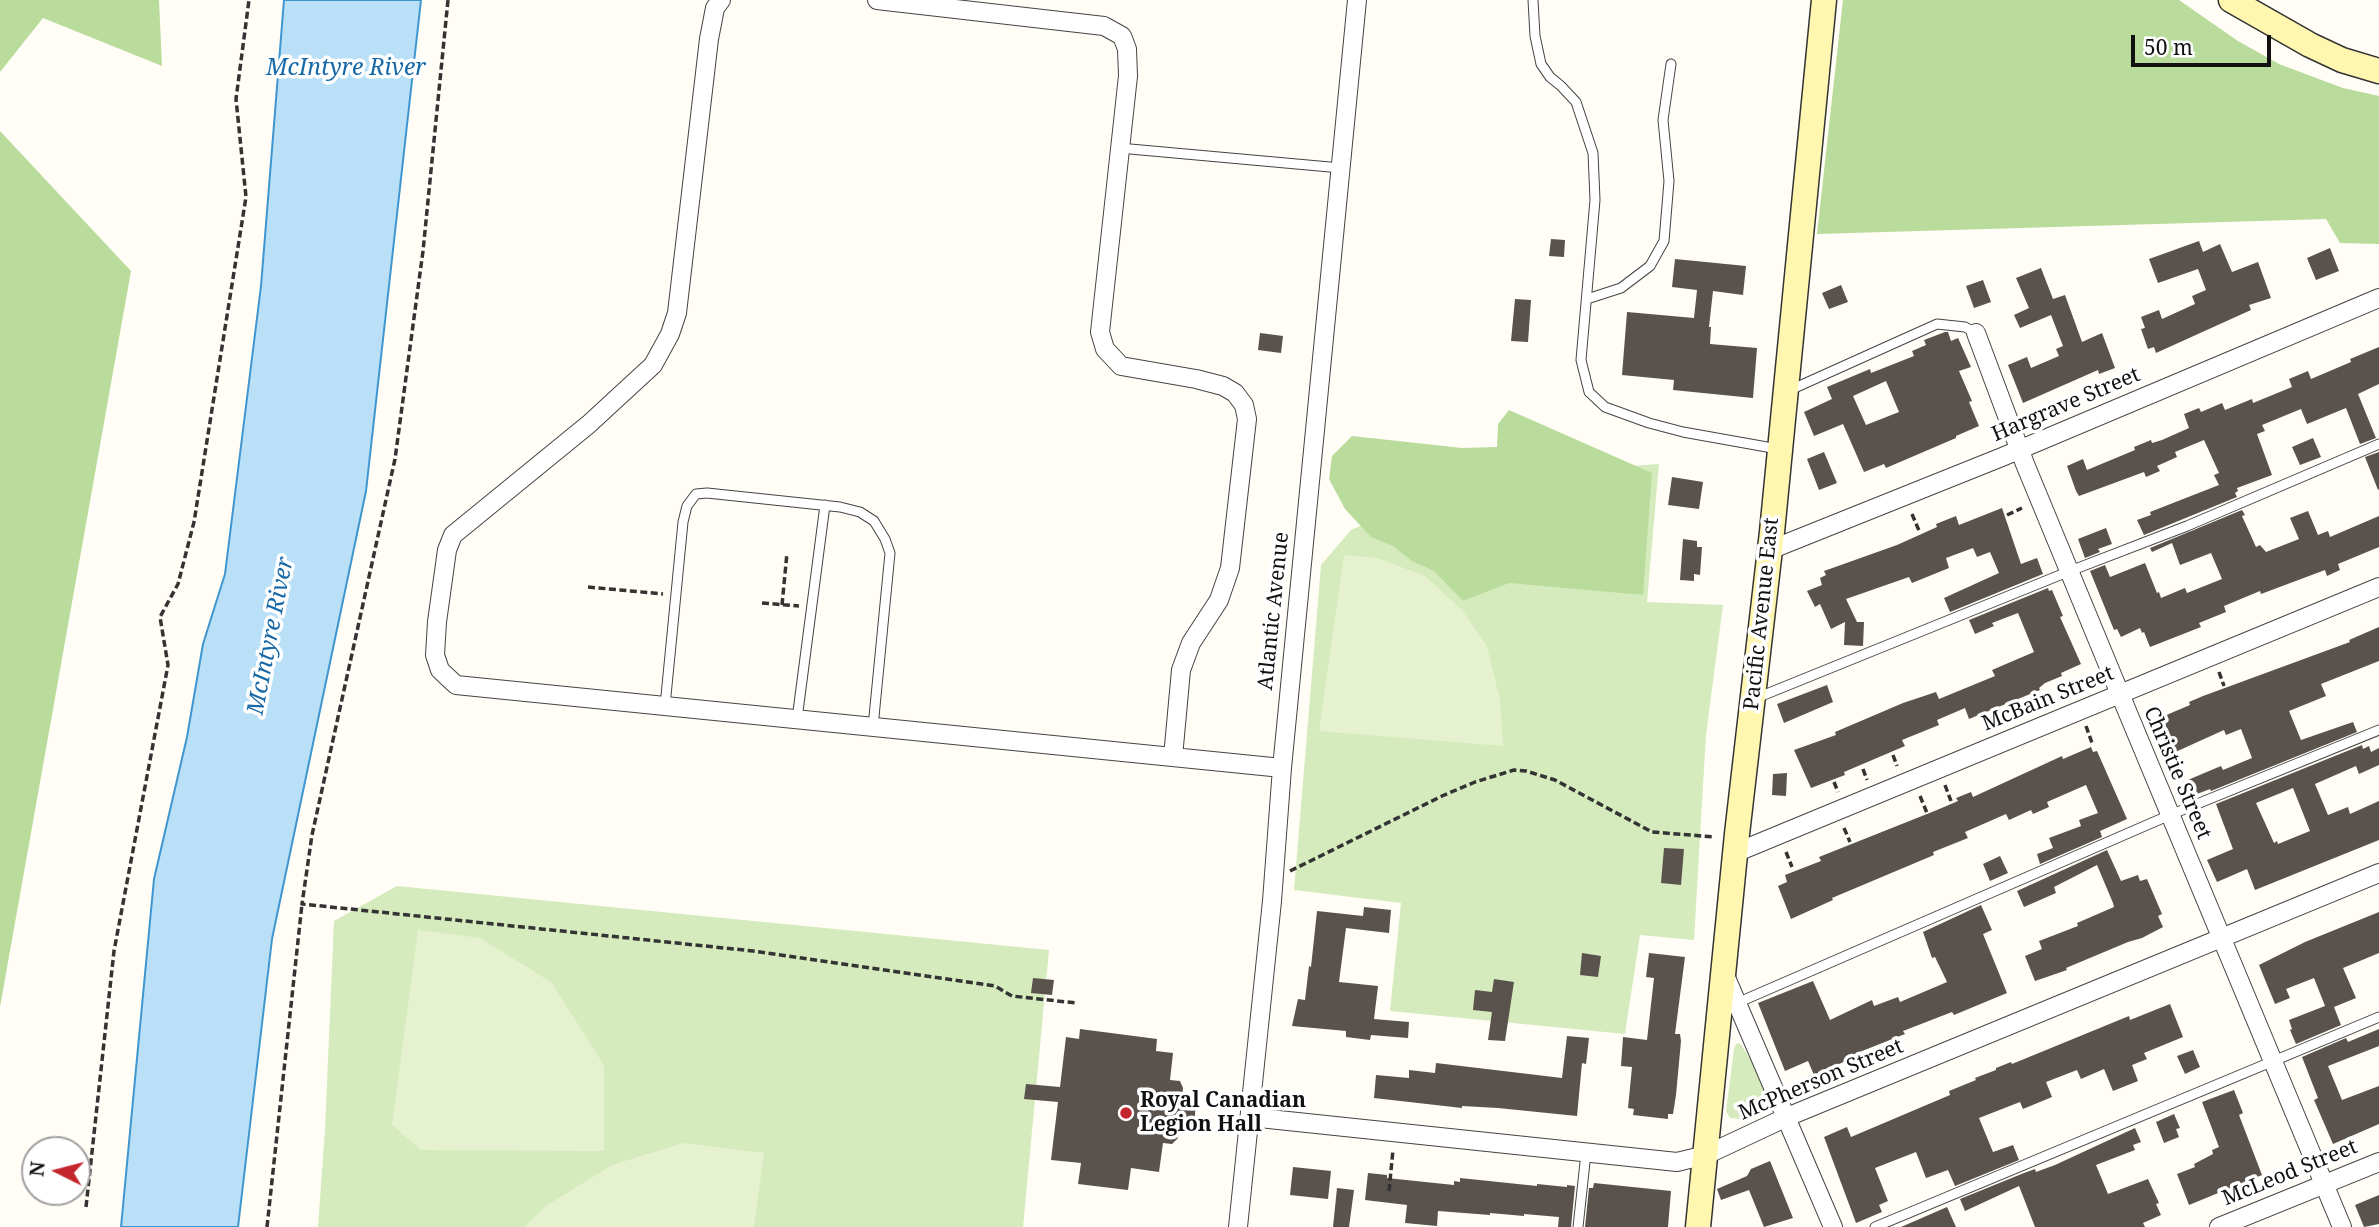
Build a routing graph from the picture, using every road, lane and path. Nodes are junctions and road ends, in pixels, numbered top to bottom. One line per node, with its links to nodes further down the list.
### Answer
1 (249, 0): 81 (path)
2 (721, 0): 37 (street)
3 (877, 0): 10 (street)
4 (1357, 0): 11 (street, Atlantic Avenue)
5 (1533, 0): 13 (lane)
6 (1824, 0): 15 (street, Pacific Avenue East)
7 (2231, 0): 9 (street)
8 (1671, 64): 13 (lane)
9 (2379, 71)
10 (1119, 148): 11 (lane); 46 (street)
11 (1341, 168): 48 (street, Atlantic Avenue)
12 (2379, 298): 17 (street, Hargrave Street)
13 (1587, 299): 18 (lane)
14 (1976, 333): 15 (lane); 17 (street, Christie Street)
15 (1786, 392): 18 (street, Pacific Avenue East)
16 (2379, 444): 26 (lane)
17 (2020, 449): 24 (street, Hargrave Street); 26 (street, Christie Street)
18 (1780, 450): 24 (street, Pacific Avenue East)
19 (825, 505): 29 (lane); 32 (lane); 42 (lane)
20 (2022, 509): 22 (path)
21 (1912, 514): 23 (path)
22 (2007, 514)
23 (1920, 533)
24 (1770, 550): 36 (street, Pacific Avenue East)
25 (787, 553): 31 (path)
26 (2070, 571): 35 (street, Christie Street); 36 (lane)
27 (588, 587): 29 (path)
28 (2379, 587): 35 (street, McBain Street)
29 (676, 596): 37 (lane)
30 (762, 603): 31 (path)
31 (782, 605): 32 (path)
32 (812, 607): 39 (lane)
33 (2219, 671): 34 (path)
34 (2224, 686)
35 (2119, 694): 57 (street, Christie Street); 60 (street, McBain Street)
36 (1752, 700): 60 (street, Pacific Avenue East)
37 (665, 706): 39 (street)
38 (1992, 713): 40 (path)
39 (797, 719): 42 (street)
40 (1997, 726)
41 (2086, 726): 44 (path)
42 (873, 727): 46 (street)
43 (2379, 730): 57 (lane)
44 (2092, 743)
45 (1892, 755): 47 (path)
46 (1173, 757): 48 (street)
47 (1898, 767)
48 (1282, 768): 64 (street, Atlantic Avenue)
49 (1863, 769): 50 (path)
50 (1867, 780)
51 (1834, 782): 53 (path)
52 (1945, 785): 55 (path)
53 (1838, 792)
54 (1920, 796): 56 (path)
55 (1951, 801)
56 (1927, 813)
57 (2170, 816): 66 (street, Christie Street); 68 (lane)
58 (1844, 827): 59 (path)
59 (1850, 842)
60 (1736, 846): 64 (path); 67 (street, Pacific Avenue East)
61 (1786, 852): 62 (path)
62 (1792, 867)
63 (2379, 873): 66 (street, McPherson Street)
64 (1273, 879): 73 (street, Atlantic Avenue)
65 (302, 904): 82 (path)
66 (2221, 938): 70 (street, Christie Street); 74 (street, McPherson Street)
67 (1724, 973): 68 (street); 77 (street, Pacific Avenue East)
68 (1737, 1003): 74 (street)
69 (2379, 1017): 70 (lane)
70 (2272, 1061): 79 (street, Christie Street); 87 (lane)
71 (1834, 1069): 72 (path)
72 (1838, 1080)
73 (1250, 1117): 76 (street, McPherson Street); 83 (street, Atlantic Avenue)
74 (1787, 1117): 77 (street, McPherson Street); 86 (street)
75 (1393, 1150): 80 (path)
76 (1586, 1153): 77 (street, McPherson Street); 84 (lane)
77 (1706, 1156): 85 (street, Pacific Avenue East)
78 (2379, 1162): 79 (street, McLeod Street)
79 (2324, 1183): 88 (street, McLeod Street); 89 (street, Christie Street)
80 (1389, 1191)
81 (86, 1207)
82 (268, 1227)
83 (1238, 1227)
84 (1578, 1227)
85 (1698, 1227)
86 (1833, 1227)
87 (1875, 1227)
88 (2219, 1227)
89 (2342, 1227)

